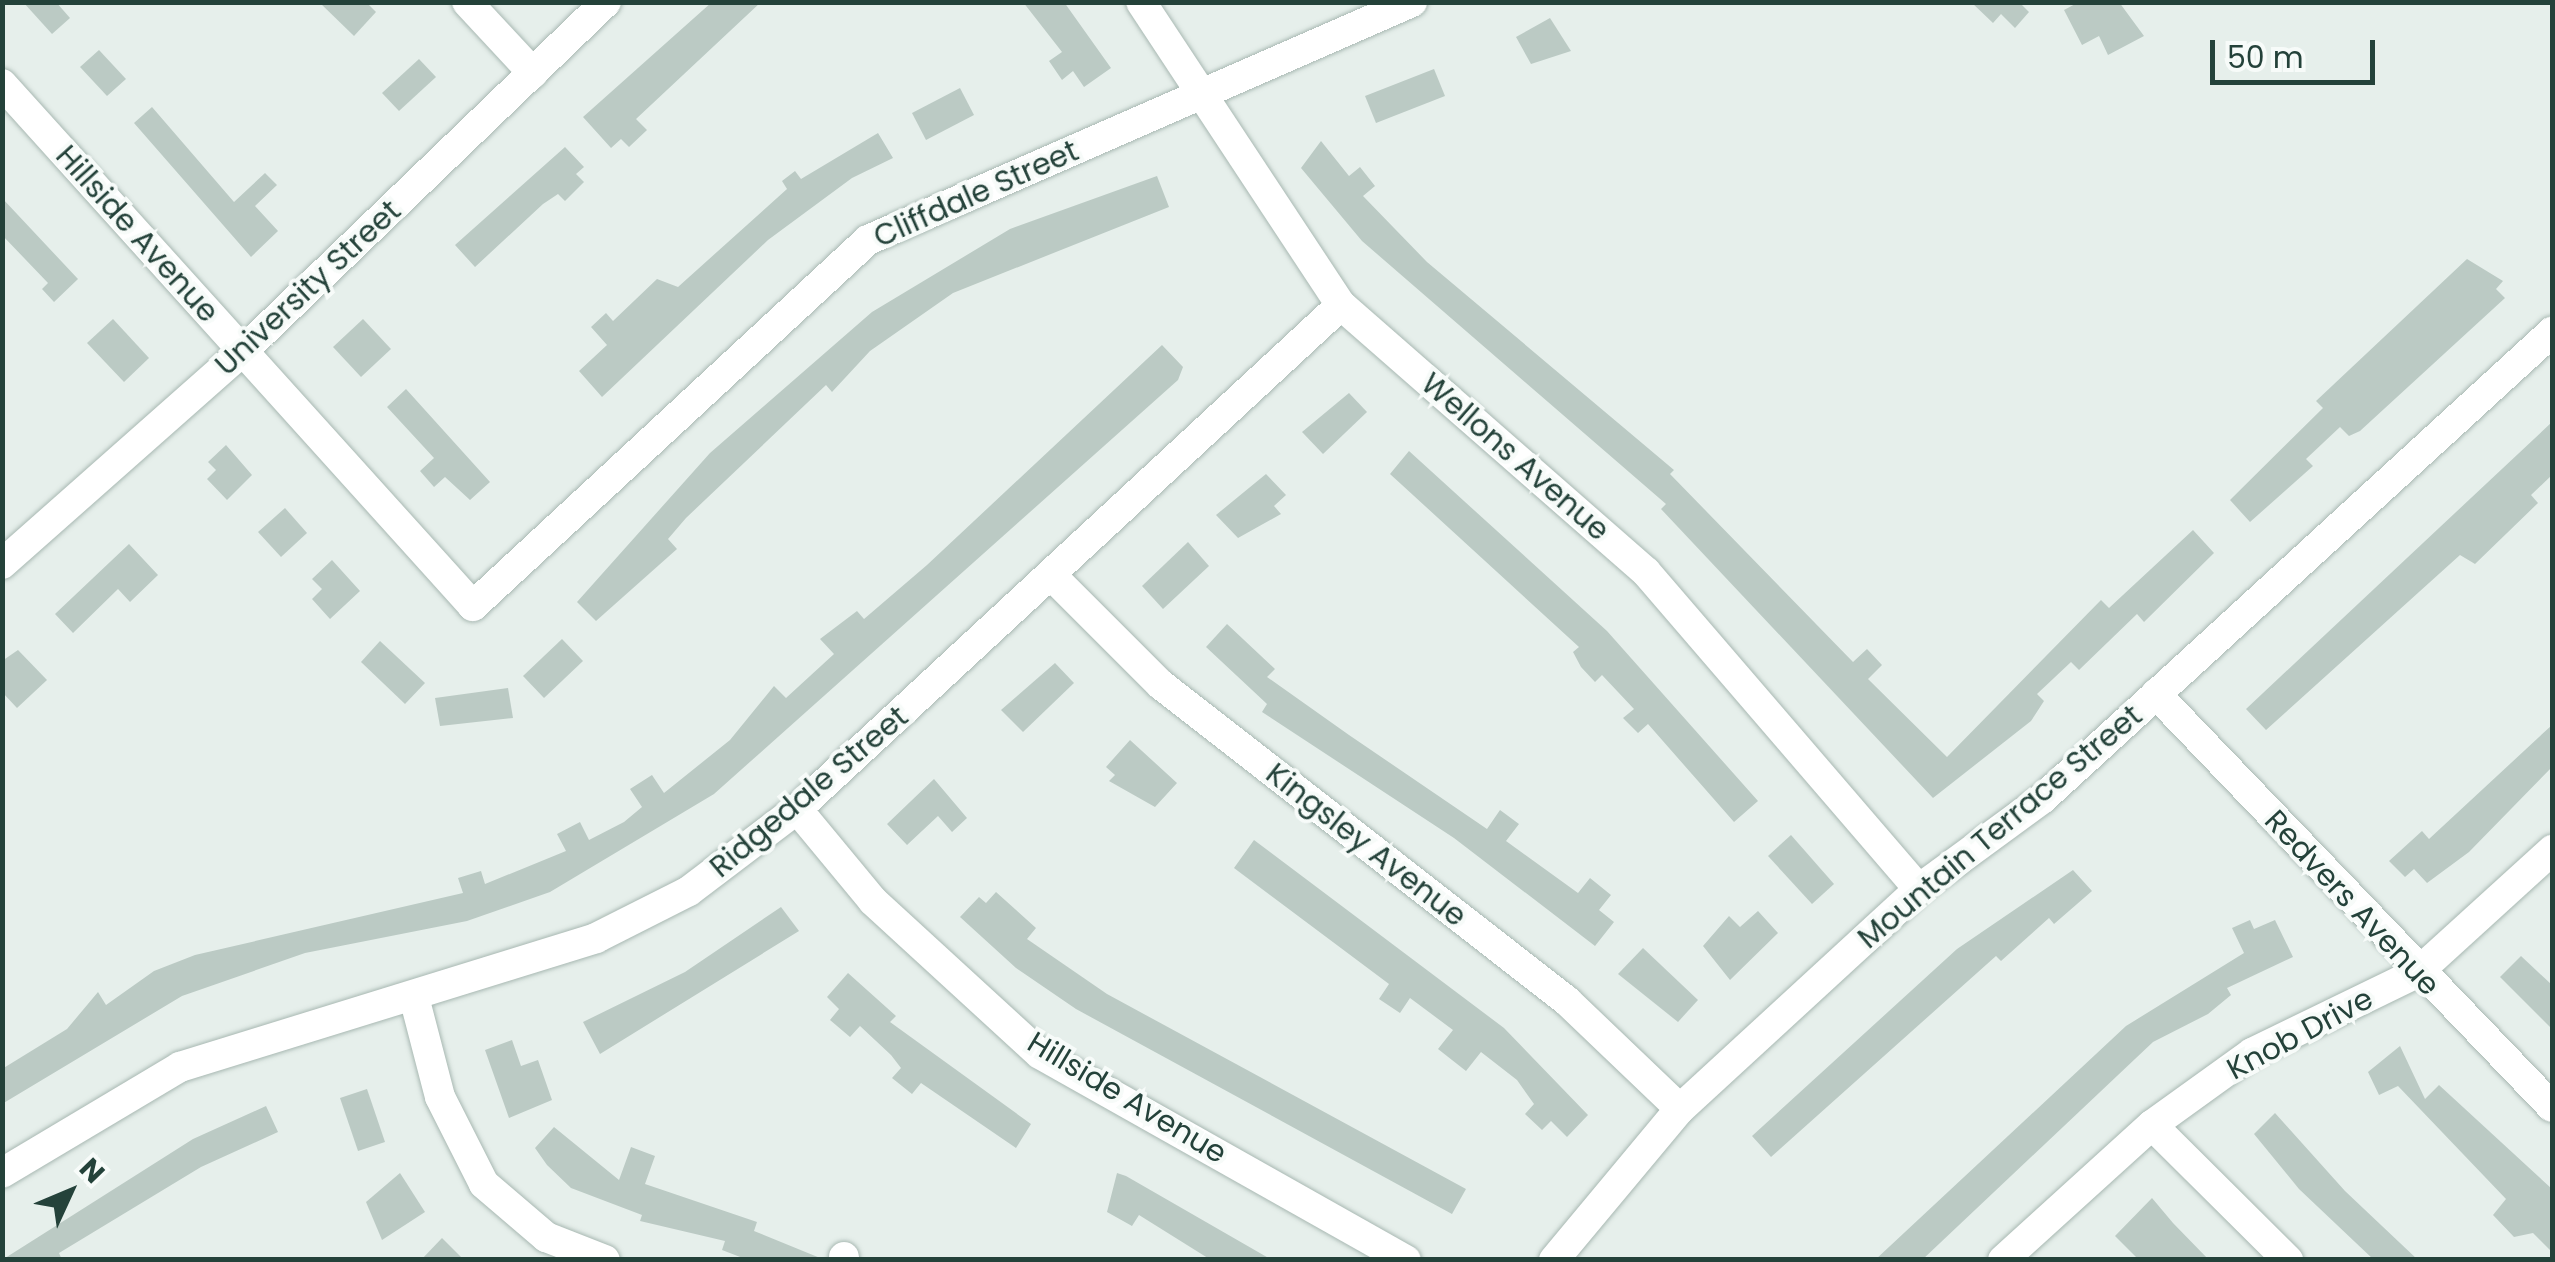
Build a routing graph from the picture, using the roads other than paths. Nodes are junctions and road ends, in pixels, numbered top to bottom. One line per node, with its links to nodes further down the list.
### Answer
1 (468, 2): 5 (street)
2 (606, 2): 5 (street, University Street)
3 (1141, 2): 7 (street, Wellons Avenue)
4 (1412, 2): 7 (street, Cliffdale Street)
5 (534, 73): 10 (street, University Street)
6 (2, 84): 10 (street, Hillside Avenue)
7 (1198, 95): 8 (street, Wellons Avenue); 13 (street, Cliffdale Street)
8 (1342, 305): 12 (street, Ridgedale Street); 17 (street, Wellons Avenue)
9 (2552, 332): 14 (street, Mountain Terrace Street)
10 (242, 352): 11 (street, University Street); 13 (street, Hillside Avenue)
11 (2, 564)
12 (1054, 578): 15 (street, Ridgedale Street); 21 (street, Kingsley Avenue)
13 (473, 606)
14 (2156, 694): 17 (street, Mountain Terrace Street); 18 (street, Redvers Avenue)
15 (797, 809): 19 (street, Ridgedale Street); 25 (street, Hillside Avenue)
16 (2552, 850): 18 (street, Knob Drive)
17 (1920, 890): 21 (street, Mountain Terrace Street)
18 (2417, 973): 20 (street, Redvers Avenue); 22 (street, Knob Drive)
19 (414, 998): 23 (street, Ridgedale Street); 24 (street)
20 (2552, 1107)
21 (1680, 1109): 26 (street, Mountain Terrace Street)
22 (2152, 1125): 27 (street, Knob Drive); 28 (street)
23 (2, 1173)
24 (606, 1260)
25 (1406, 1260)
26 (1554, 1260)
27 (2003, 1260)
28 (2288, 1260)

